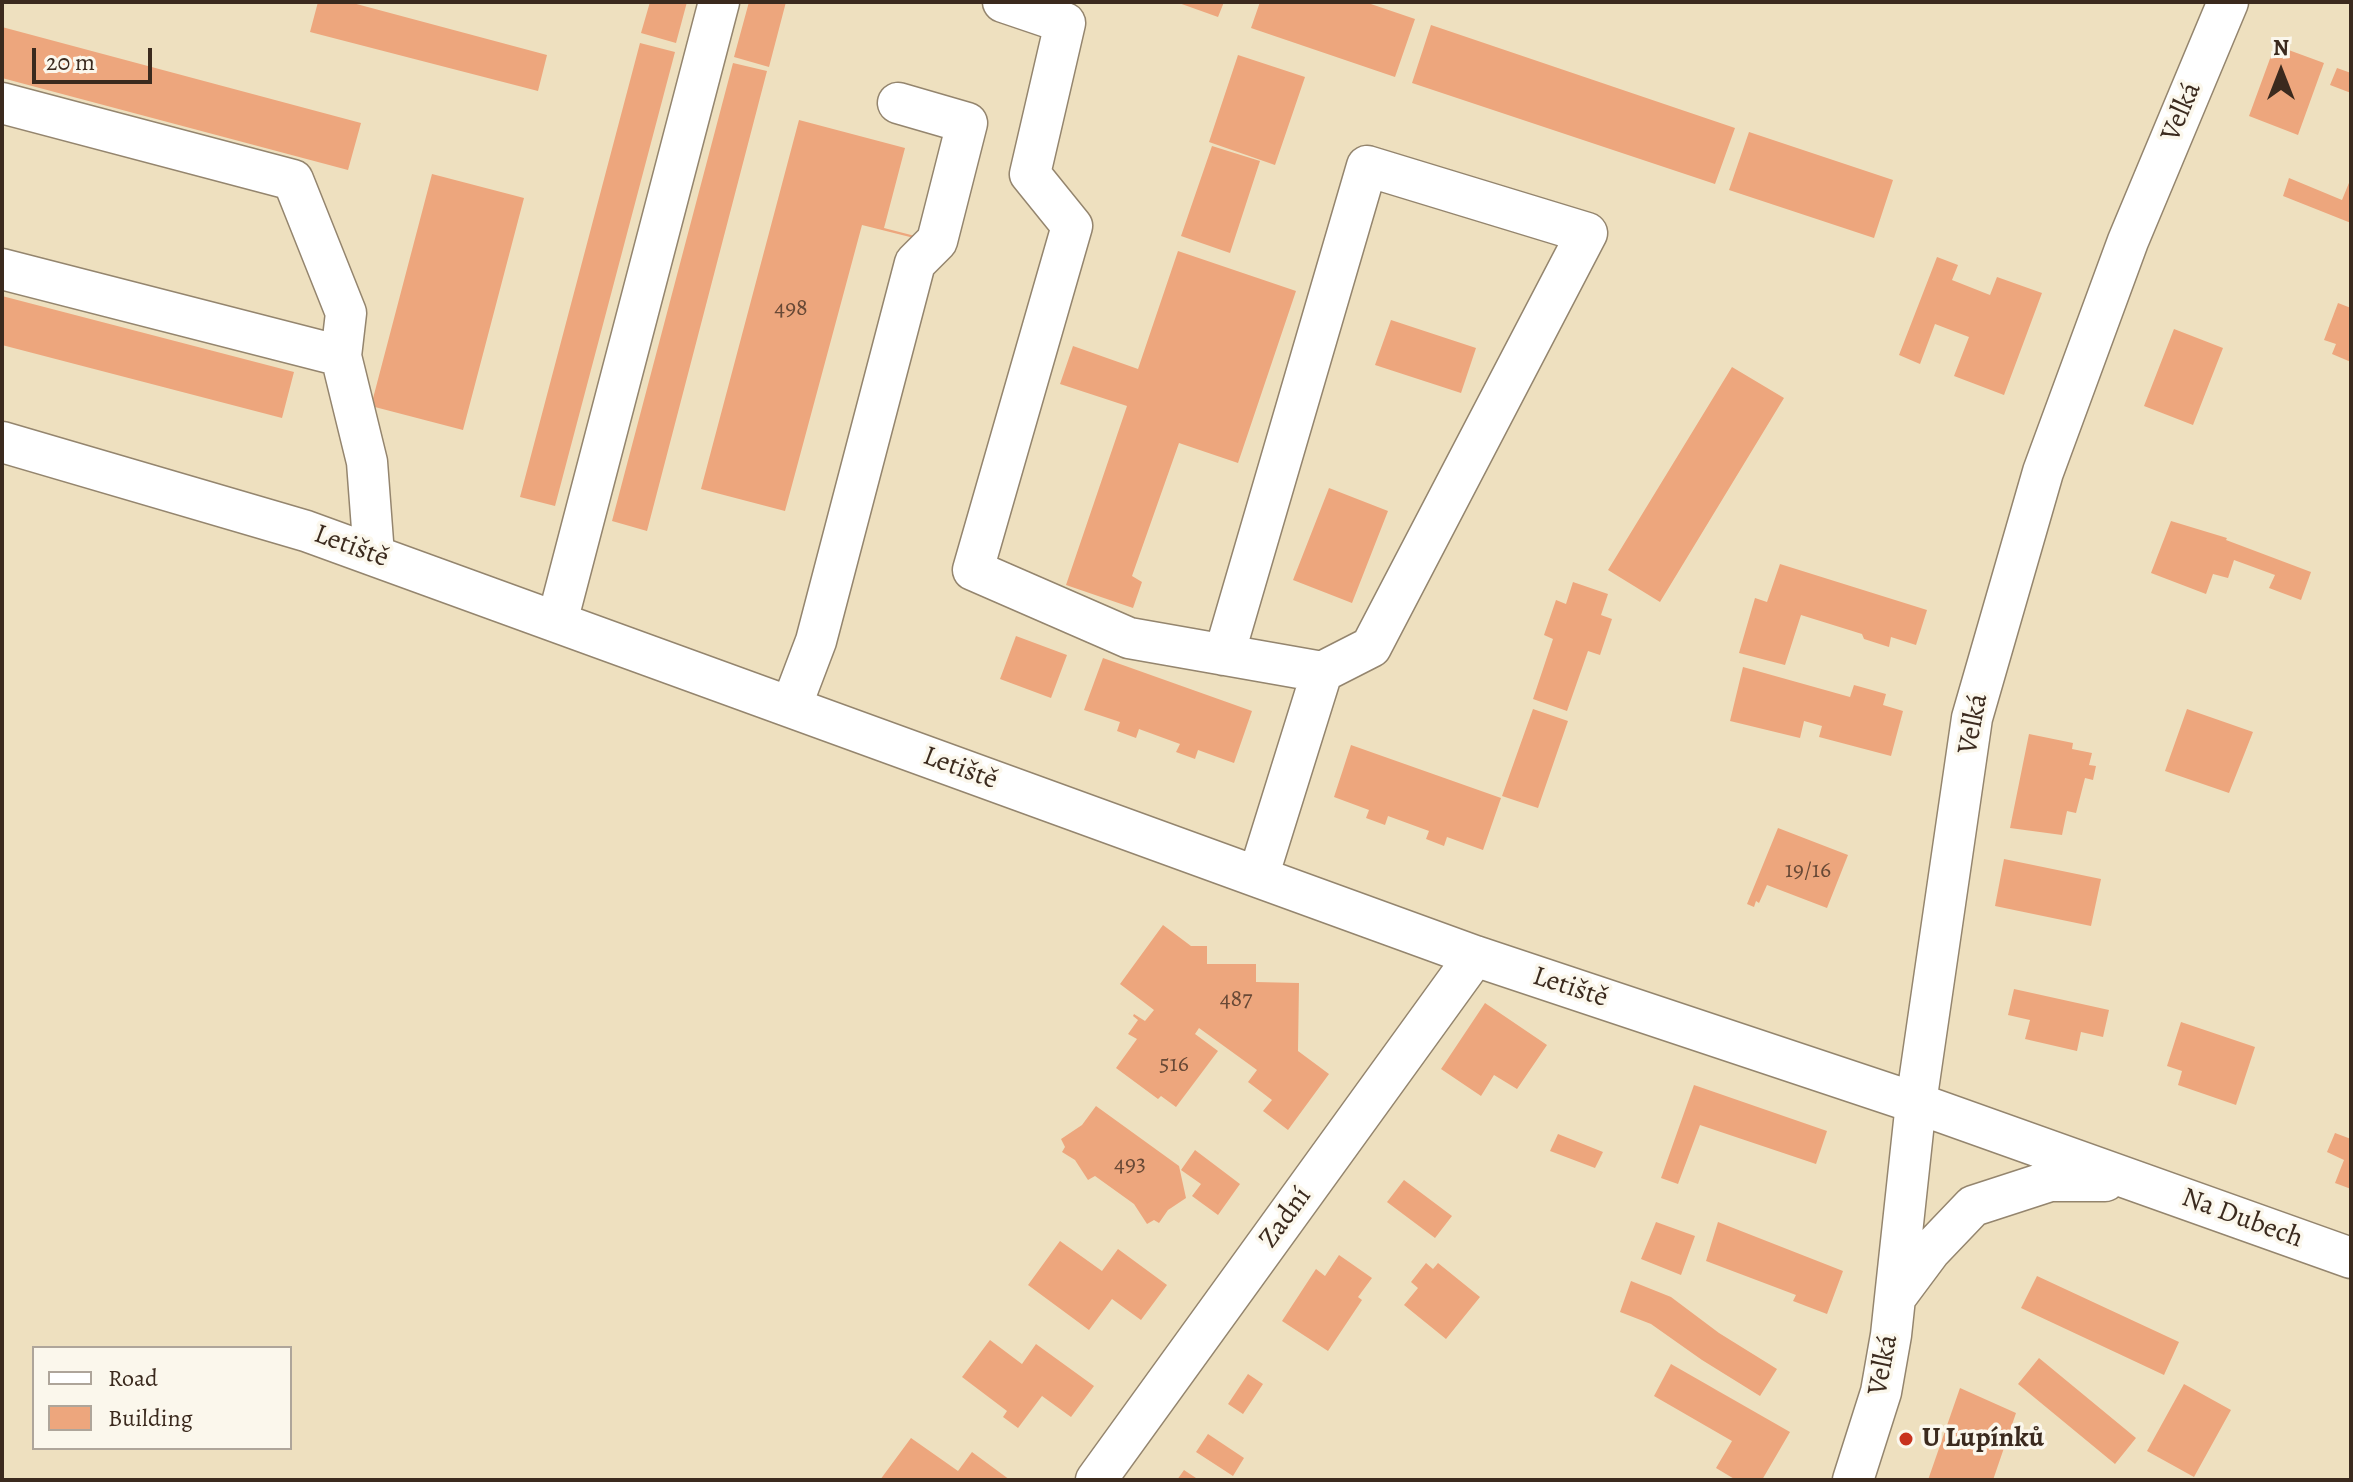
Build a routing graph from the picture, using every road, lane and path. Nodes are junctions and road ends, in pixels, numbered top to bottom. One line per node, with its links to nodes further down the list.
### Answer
1 (719, 2): 10 (street)
2 (1003, 2): 11 (street)
3 (2228, 2): 16 (street, Velká)
4 (2, 103): 7 (street)
5 (898, 103): 13 (street)
6 (2, 269): 7 (street)
7 (341, 356): 9 (street)
8 (2, 442): 9 (street, Letiště)
9 (374, 555): 10 (street, Letiště)
10 (557, 622): 13 (street, Letiště)
11 (1224, 655): 12 (street); 12 (street)
12 (1322, 672): 14 (street)
13 (791, 707): 14 (street, Letiště)
14 (1258, 877): 15 (street, Letiště)
15 (1475, 956): 16 (street, Letiště); 20 (street, Zadní)
16 (1916, 1103): 17 (street, Na Dubech); 19 (street, Velká)
17 (2133, 1180): 18 (street, Na Dubech); 19 (street, Na Dubech)
18 (2351, 1258)
19 (1895, 1299): 21 (street, Velká)
20 (1096, 1480)
21 (1853, 1480)

